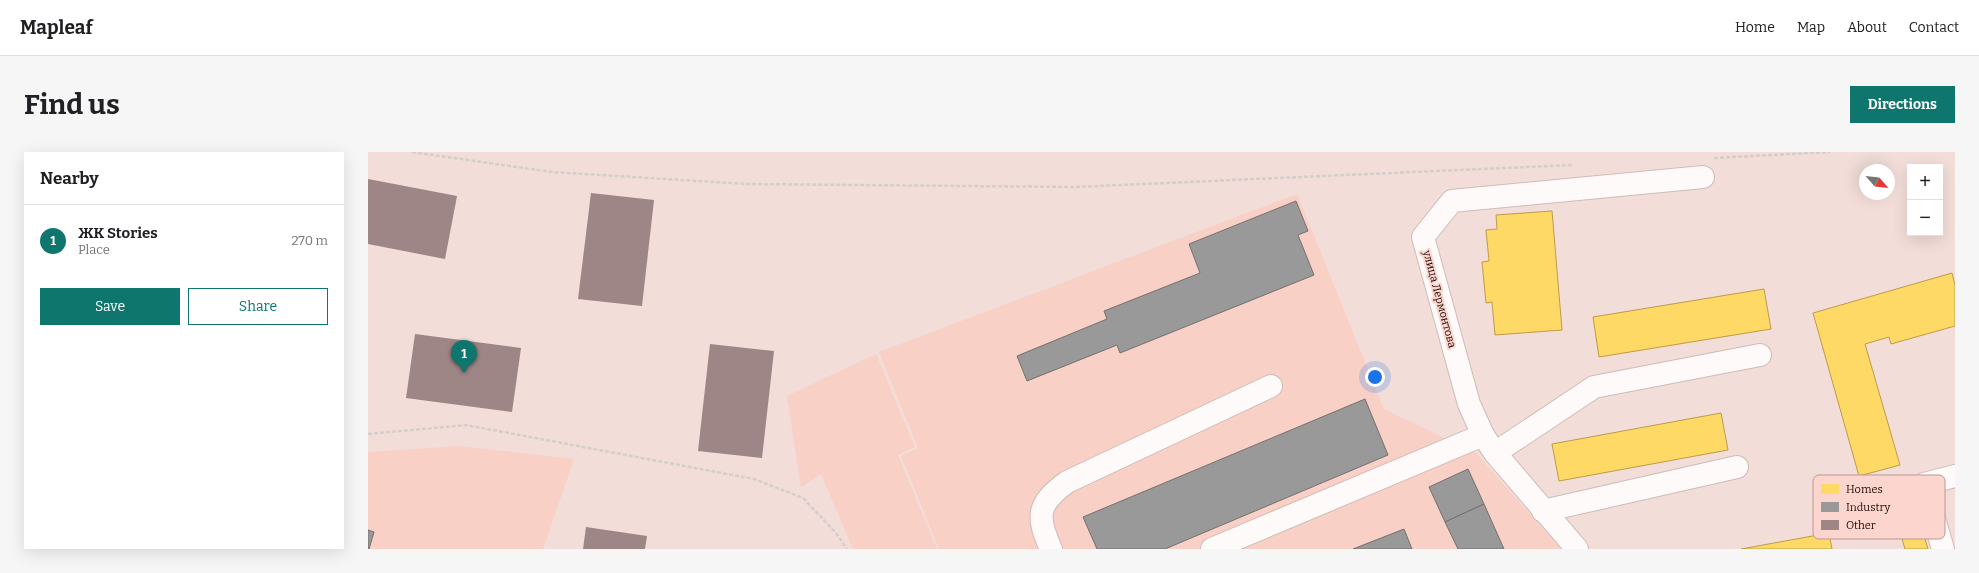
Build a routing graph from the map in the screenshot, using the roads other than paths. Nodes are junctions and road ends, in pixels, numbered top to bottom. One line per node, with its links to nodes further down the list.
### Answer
1 (1704, 168): 4 (lane, улица Лермонтова)
2 (1760, 355): 5 (lane)
3 (1271, 386): 11 (lane)
4 (1483, 435): 5 (lane, улица Лермонтова); 12 (lane)
5 (1495, 454): 9 (lane, улица Лермонтова)
6 (1737, 467): 9 (lane)
7 (1955, 476): 8 (lane)
8 (1945, 479)
9 (1543, 511): 13 (lane, улица Лермонтова)
10 (1940, 539): 14 (lane)
11 (1050, 549)
12 (1212, 549)
13 (1577, 549)
14 (1943, 549)

